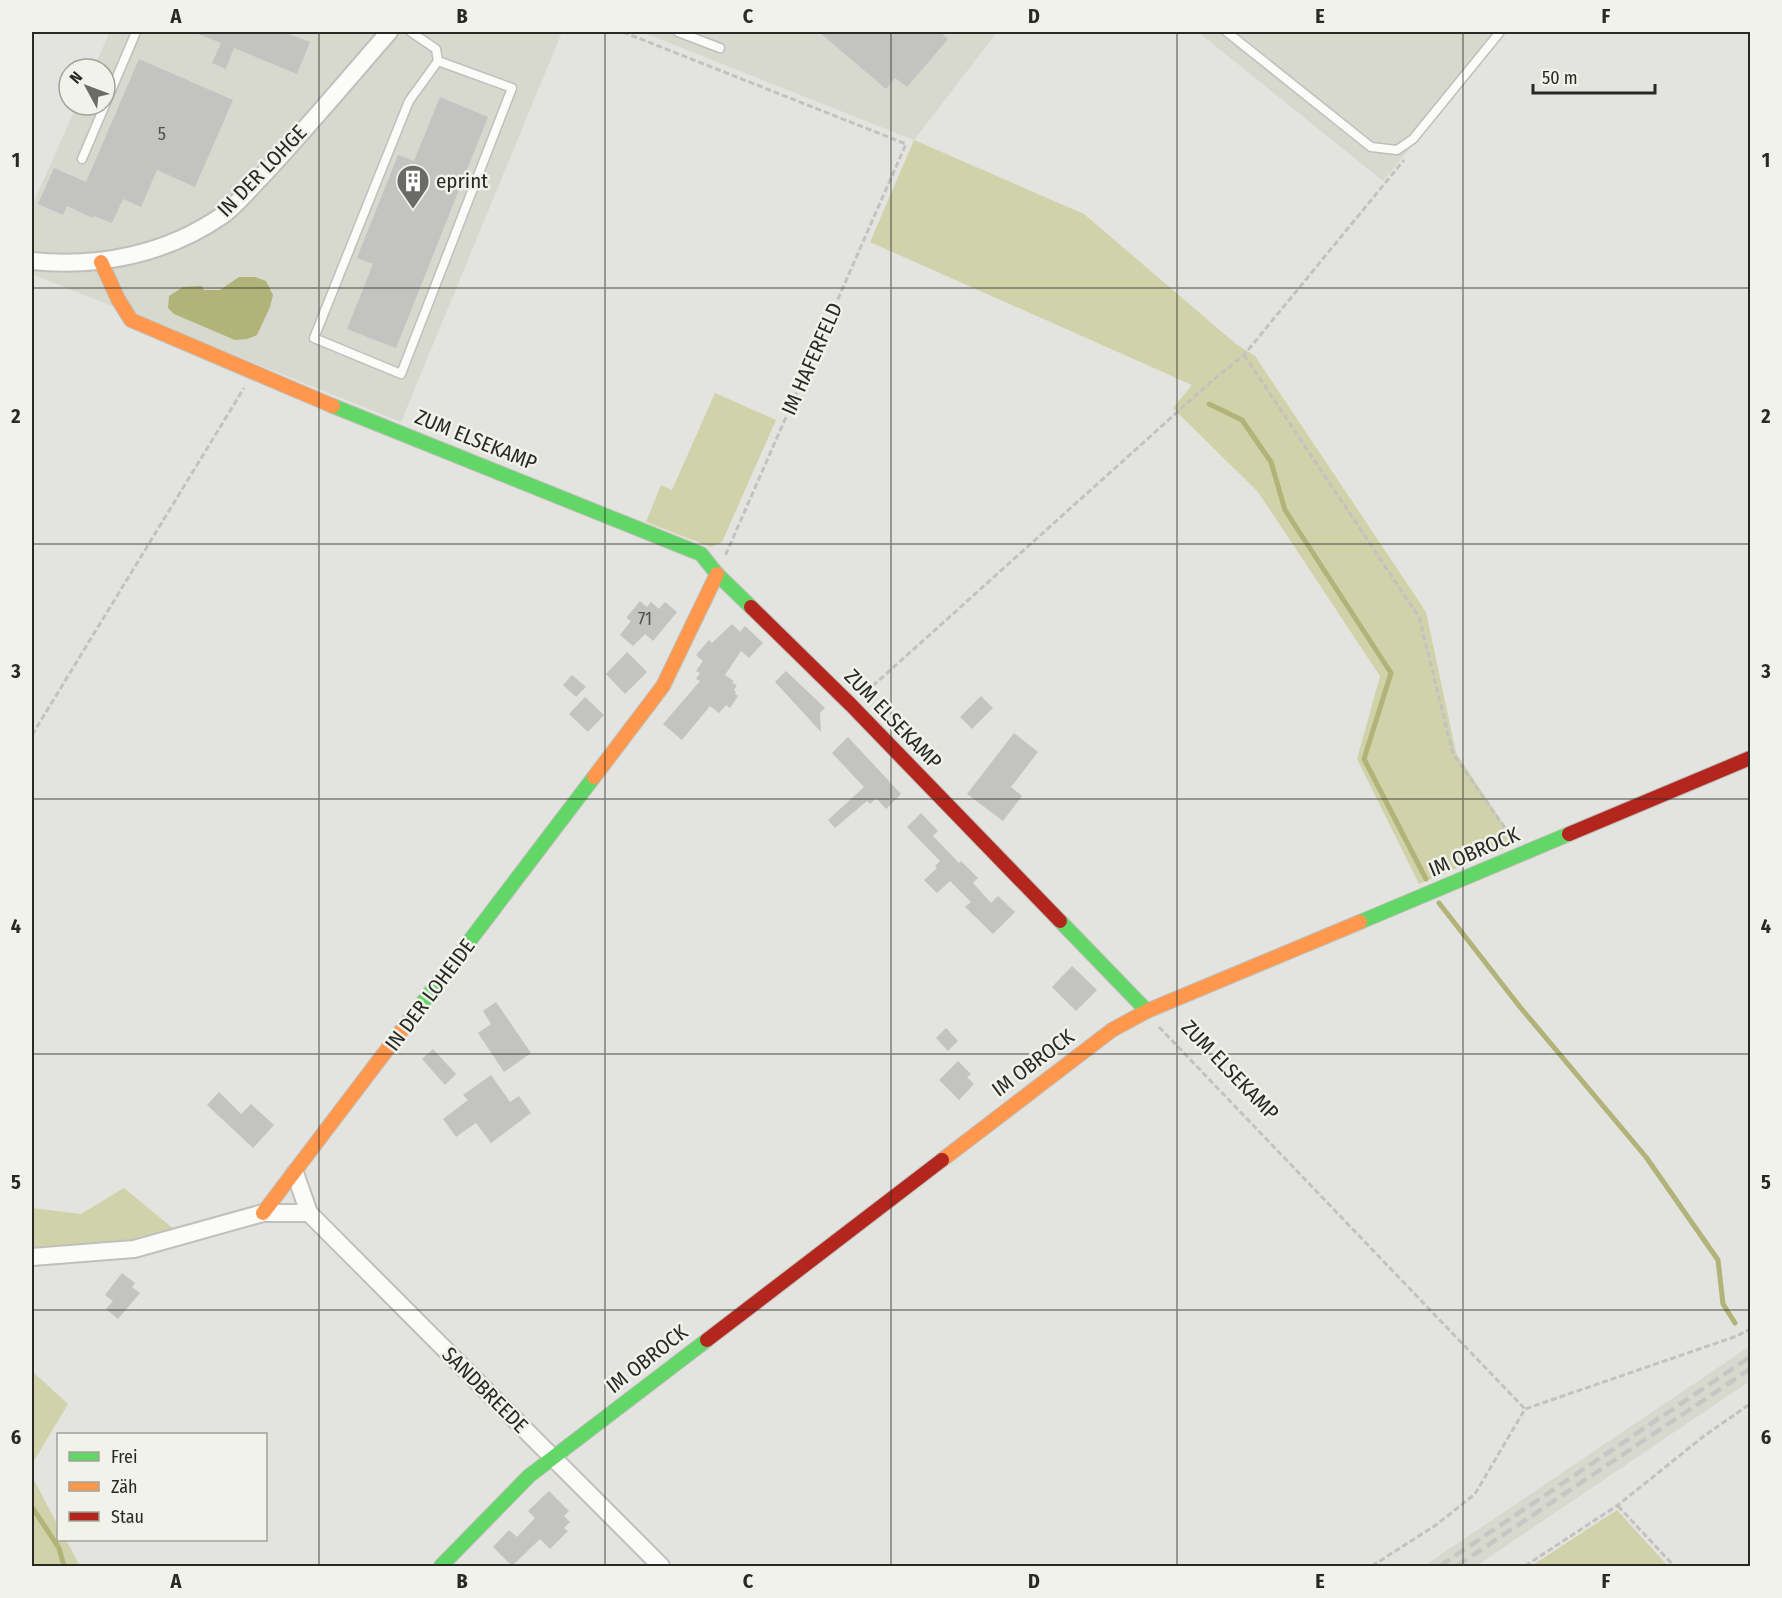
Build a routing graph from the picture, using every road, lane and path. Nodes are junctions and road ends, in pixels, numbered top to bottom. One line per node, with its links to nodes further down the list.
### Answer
1 (136, 32): 11 (lane)
2 (389, 32): 13 (street, IN DER LOHGE)
3 (411, 32): 9 (lane)
4 (622, 32): 16 (path, IM HAFERFELD)
5 (678, 32): 8 (lane)
6 (1227, 32): 7 (lane)
7 (1500, 32)
8 (720, 48)
9 (438, 61): 9 (lane)
10 (1411, 152): 14 (path)
11 (82, 159)
12 (32, 261): 13 (street, IN DER LOHGE)
13 (101, 262): 15 (street, ZUM ELSEKAMP)
14 (1244, 355): 17 (path); 20 (path)
15 (253, 373): 16 (street, ZUM ELSEKAMP); 18 (path)
16 (717, 574): 17 (street, ZUM ELSEKAMP); 22 (street, IN DER LOHEIDE)
17 (851, 705): 21 (street, ZUM ELSEKAMP)
18 (32, 735)
19 (1750, 758): 20 (street, IM OBROCK)
20 (1524, 854): 21 (street, IM OBROCK)
21 (1147, 1011): 28 (path, ZUM ELSEKAMP); 29 (street, IM OBROCK)
22 (295, 1173): 23 (street, IN DER LOHEIDE); 24 (street, SANDBREEDE)
23 (263, 1213): 24 (street); 25 (street)
24 (309, 1213): 29 (street, SANDBREEDE)
25 (32, 1257)
26 (1750, 1329): 28 (path)
27 (1750, 1404): 30 (path)
28 (1525, 1409): 33 (path)
29 (553, 1458): 31 (street, IM OBROCK); 32 (street, SANDBREEDE)
30 (1618, 1505): 34 (path); 35 (path)
31 (441, 1566)
32 (661, 1566)
33 (1372, 1566)
34 (1525, 1566)
35 (1674, 1566)

